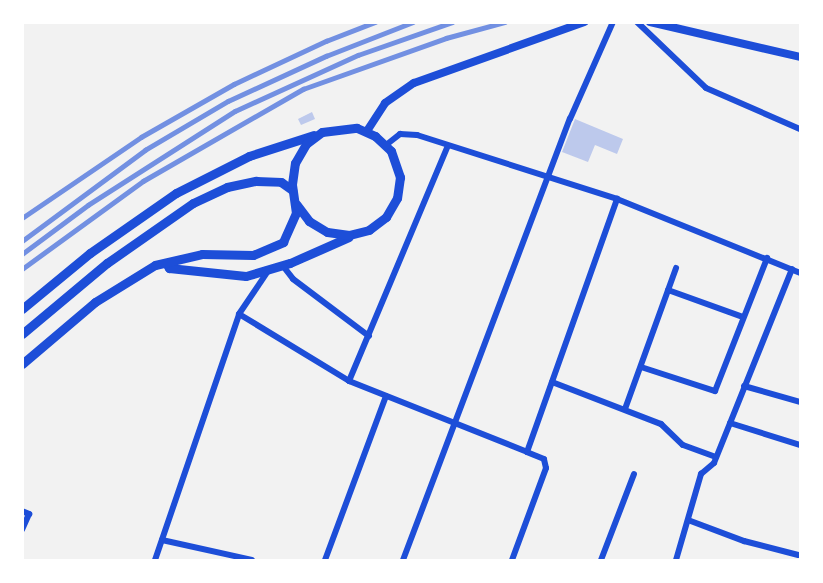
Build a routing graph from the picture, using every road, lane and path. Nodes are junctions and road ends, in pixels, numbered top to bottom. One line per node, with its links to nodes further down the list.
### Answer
1 (584, 22): 7 (street)
2 (612, 22): 11 (street)
3 (637, 22): 6 (street)
4 (650, 22): 5 (street)
5 (801, 57)
6 (801, 129)
7 (368, 131): 8 (main road); 9 (main road)
8 (322, 132): 12 (main road); 24 (main road)
9 (386, 145): 10 (street); 15 (main road)
10 (448, 146): 11 (street); 28 (street)
11 (551, 177): 13 (street); 37 (street)
12 (292, 190): 14 (main road); 27 (main road)
13 (617, 199): 16 (street); 32 (street)
14 (296, 204): 15 (main road); 17 (main road)
15 (356, 234): 18 (main road)
16 (767, 258): 20 (street); 26 (street)
17 (165, 261): 21 (main road); 29 (main road)
18 (283, 266): 21 (main road); 28 (street)
19 (676, 268): 23 (street)
20 (792, 269): 22 (street); 33 (street)
21 (267, 271): 25 (street)
22 (801, 273)
23 (668, 290): 26 (street); 30 (street)
24 (22, 309)
25 (240, 314): 31 (street); 46 (street)
26 (743, 316): 30 (street)
27 (22, 334)
28 (369, 336): 31 (street)
29 (22, 364)
30 (641, 367): 36 (street)
31 (349, 381): 34 (street)
32 (552, 382): 36 (street); 40 (street)
33 (744, 386): 35 (street); 38 (street)
34 (386, 396): 37 (street); 51 (street)
35 (801, 402)
36 (625, 409): 41 (street)
37 (452, 422): 40 (street); 52 (street)
38 (730, 423): 39 (street); 41 (street)
39 (801, 445)
40 (527, 452): 53 (street)
41 (716, 457): 44 (street)
42 (634, 474): 54 (street)
43 (22, 511): 45 (street)
44 (688, 520): 47 (street); 55 (street)
45 (22, 530)
46 (162, 540): 48 (street); 49 (street)
47 (800, 553)
48 (243, 559): 50 (street)
49 (155, 561)
50 (252, 561)
51 (325, 561)
52 (403, 561)
53 (512, 561)
54 (601, 561)
55 (676, 561)

